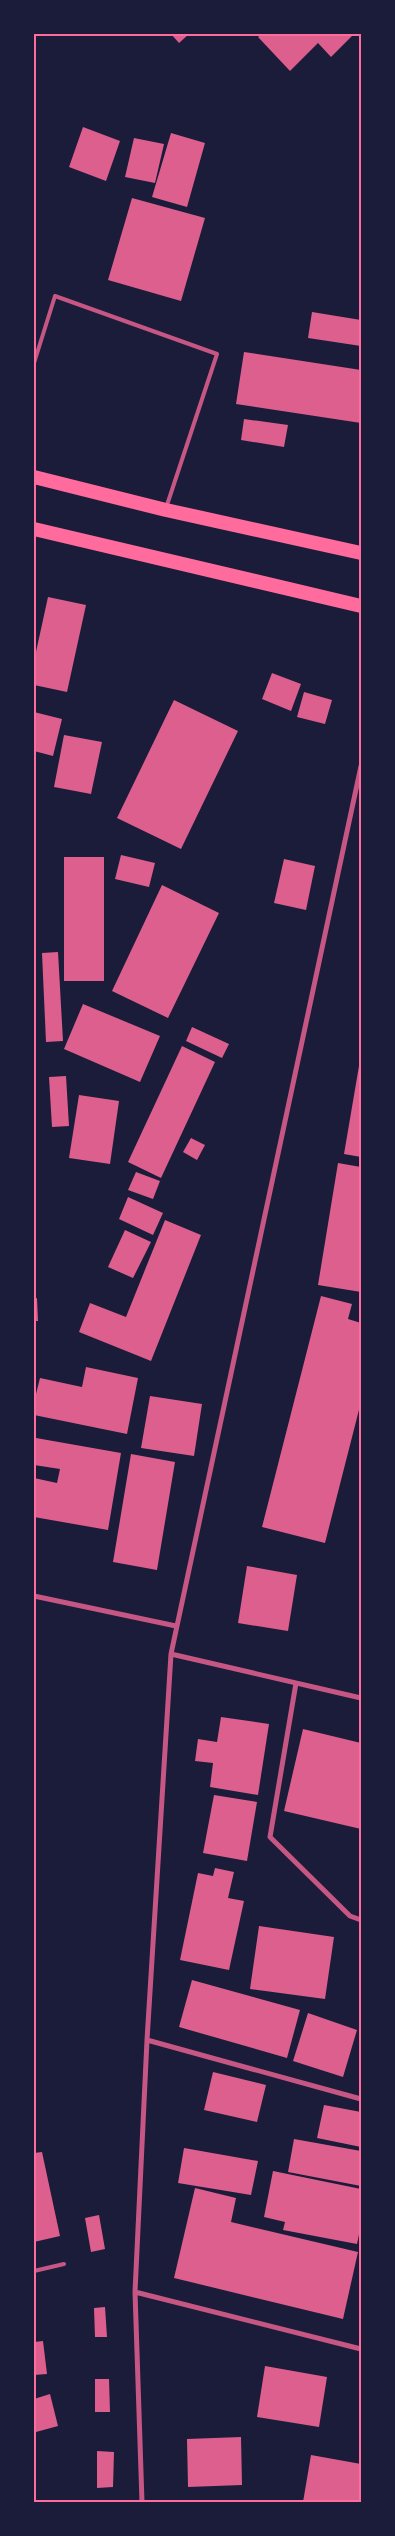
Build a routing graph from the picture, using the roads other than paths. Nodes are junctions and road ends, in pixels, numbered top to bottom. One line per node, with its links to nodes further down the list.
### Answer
1 (34, 364): 3 (lane)
2 (34, 477): 3 (highway)
3 (166, 510): 5 (highway)
4 (34, 529): 6 (highway)
5 (361, 553)
6 (361, 606)
7 (361, 766): 9 (street)
8 (34, 1596): 9 (street)
9 (176, 1626): 10 (street)
10 (171, 1654): 11 (street); 14 (street)
11 (296, 1683): 12 (street); 13 (street)
12 (361, 1698)
13 (361, 1920)
14 (147, 2040): 15 (street); 18 (street)
15 (361, 2099)
16 (64, 2264): 17 (lane)
17 (34, 2271)
18 (135, 2292): 19 (street); 20 (street)
19 (361, 2350)
20 (142, 2502)

